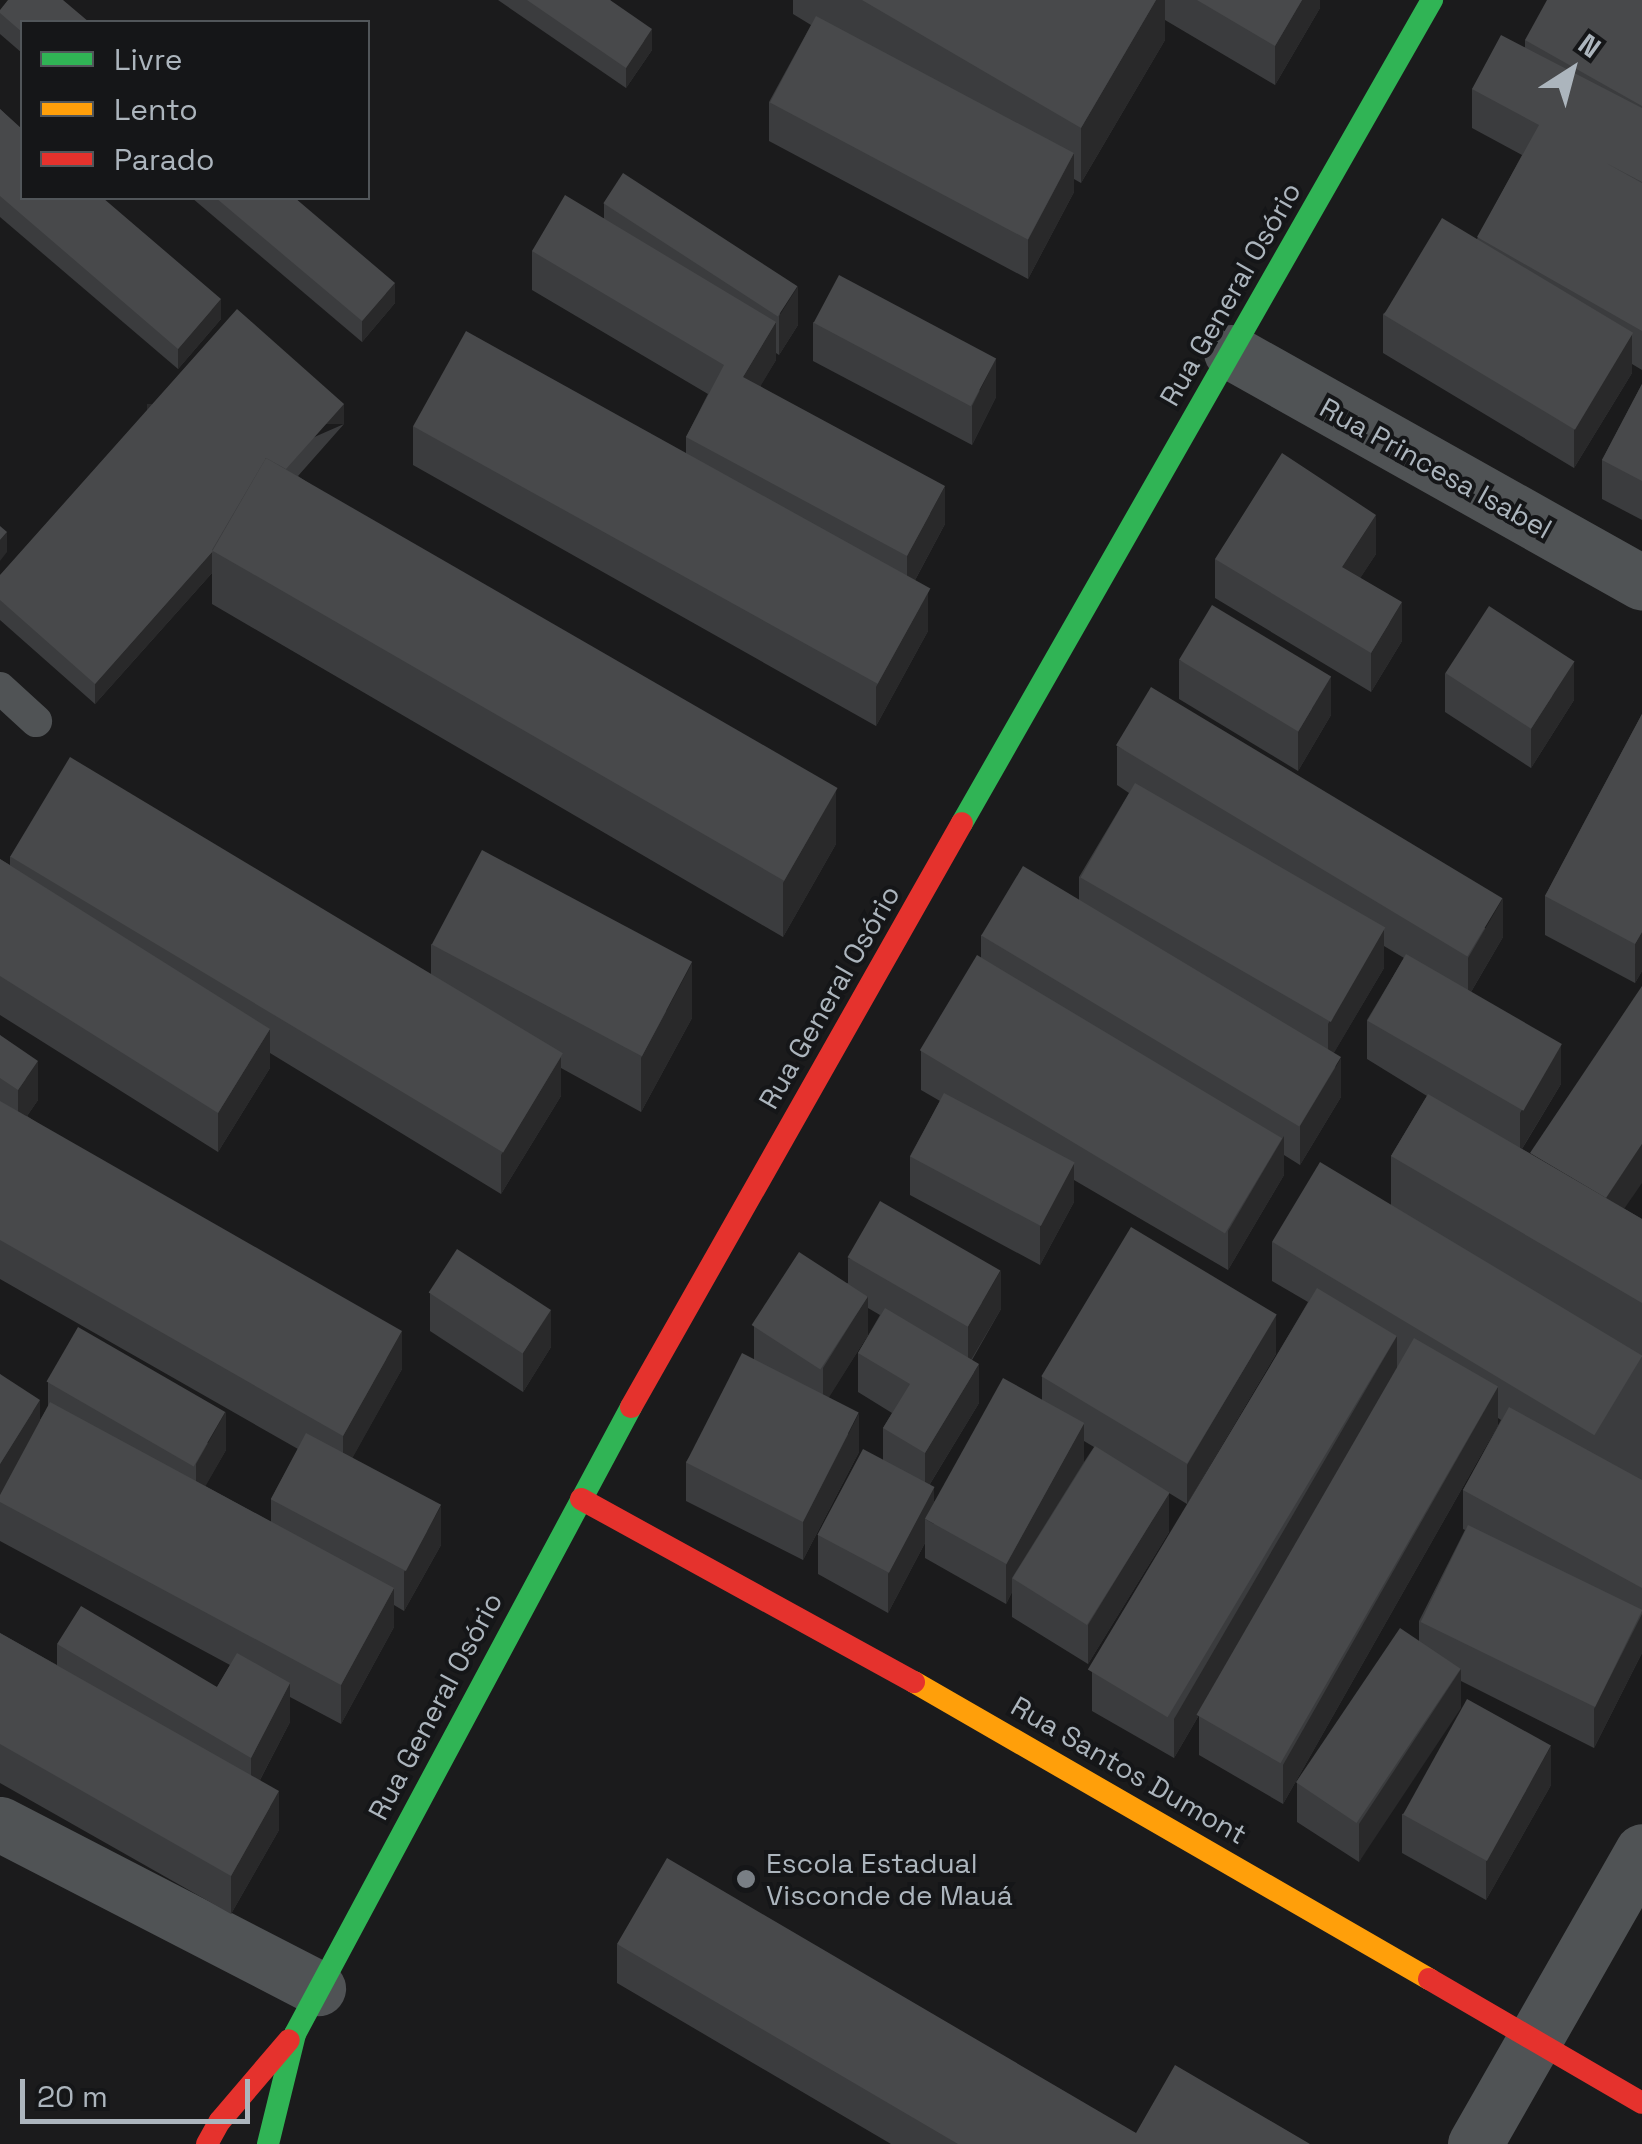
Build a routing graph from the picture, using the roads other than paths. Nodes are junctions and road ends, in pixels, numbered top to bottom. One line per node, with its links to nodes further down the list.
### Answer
1 (1432, 0): 2 (main road, Rua General Osório)
2 (1231, 352): 3 (street, Rua Princesa Isabel); 6 (main road, Rua General Osório)
3 (1642, 583)
4 (0, 688): 5 (lane)
5 (36, 721)
6 (581, 1499): 9 (main road, Rua General Osório); 10 (main road, Rua Santos Dumont)
7 (0, 1824): 9 (street)
8 (1642, 1851): 10 (street)
9 (306, 2011): 12 (main road, Rua General Osório); 12 (main road, Rua General Osório)
10 (1534, 2041): 11 (main road, Rua Santos Dumont); 13 (street)
11 (1642, 2103)
12 (239, 2138)
13 (1475, 2144)

